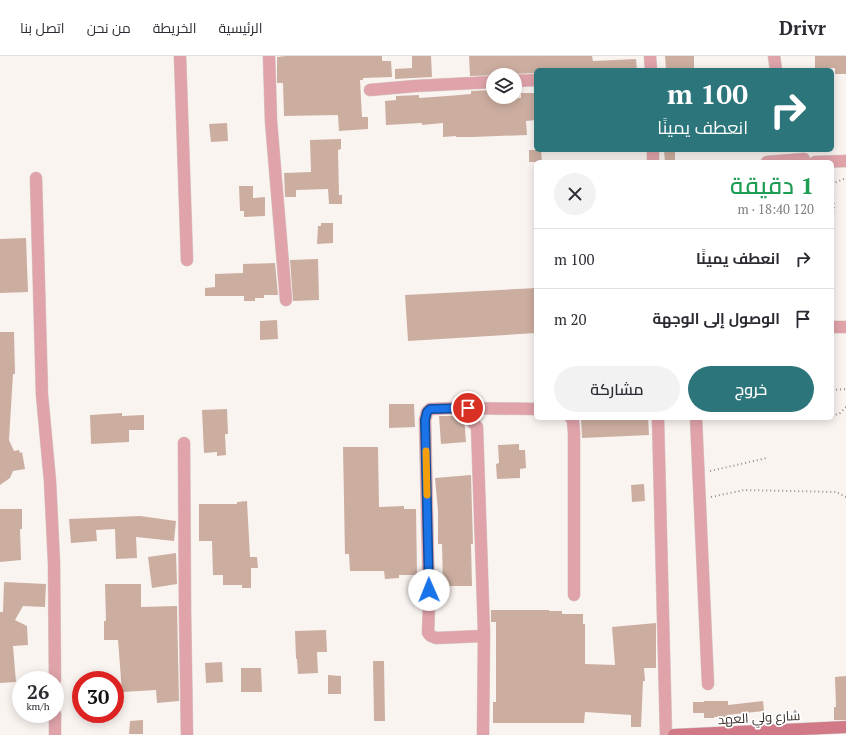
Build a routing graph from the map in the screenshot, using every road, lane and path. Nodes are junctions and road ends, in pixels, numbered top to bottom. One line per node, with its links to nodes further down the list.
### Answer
1 (180, 56): 19 (street)
2 (269, 56): 20 (street)
3 (650, 56): 5 (street)
4 (774, 56): 6 (street)
5 (651, 68)
6 (776, 68)
7 (534, 80): 8 (street)
8 (522, 81)
9 (486, 82): 10 (street)
10 (370, 90)
11 (807, 158): 12 (street); 13 (street)
12 (787, 160)
13 (833, 160)
14 (834, 160): 15 (street)
15 (846, 161)
16 (36, 178): 39 (street)
17 (846, 178): 18 (path)
18 (834, 183)
19 (187, 260)
20 (286, 300)
21 (834, 327): 22 (street)
22 (846, 327)
23 (846, 389): 24 (path)
24 (834, 390)
25 (846, 407): 28 (path)
26 (455, 408): 27 (street); 38 (street); 38 (street)
27 (534, 409)
28 (834, 415)
29 (572, 420): 37 (street)
30 (658, 420): 46 (street)
31 (696, 420): 34 (street)
32 (184, 443): 44 (street)
33 (767, 458): 34 (path)
34 (699, 474): 36 (street)
35 (846, 497): 36 (path)
36 (700, 500): 40 (street)
37 (574, 595)
38 (484, 636): 45 (street)
39 (55, 671)
40 (708, 684)
41 (55, 723): 43 (street)
42 (846, 727): 47 (main road, شارع ولي العهد)
43 (55, 735)
44 (187, 735)
45 (483, 735)
46 (666, 735)
47 (674, 735)

